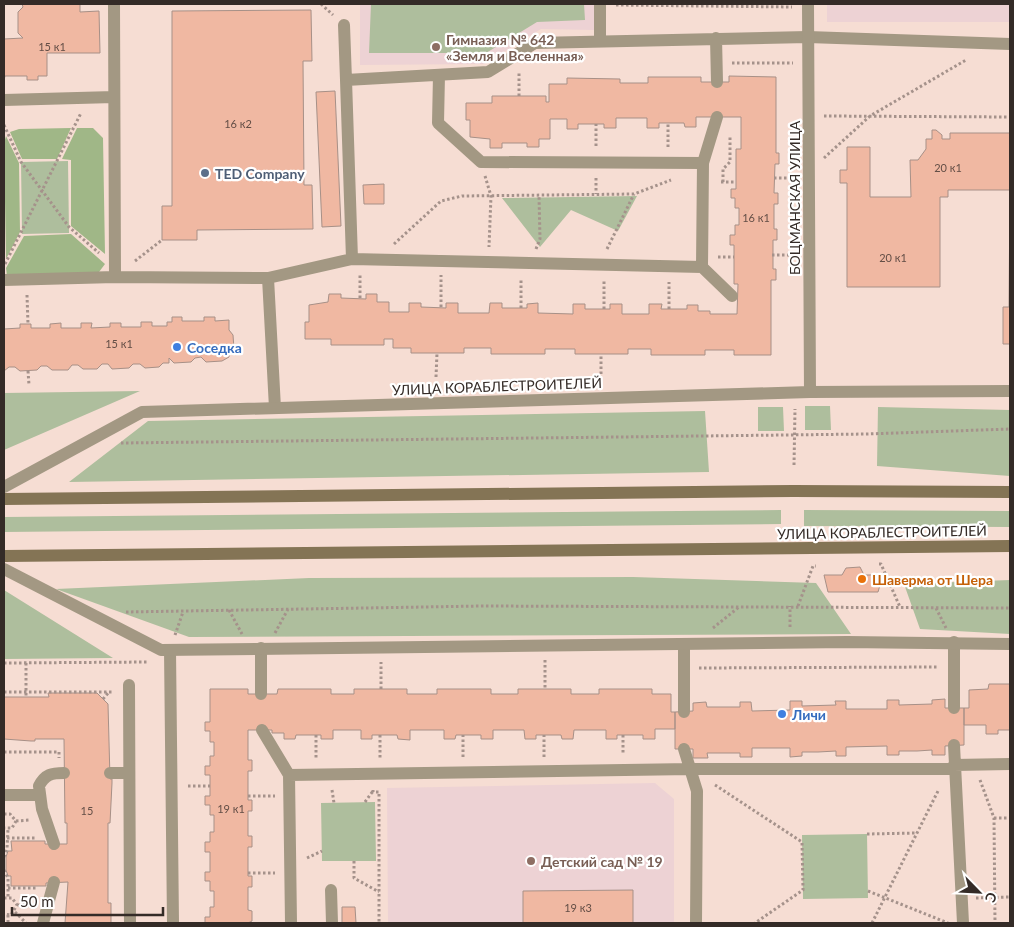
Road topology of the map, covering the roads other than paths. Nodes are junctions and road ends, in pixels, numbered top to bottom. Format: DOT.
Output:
graph roads {
  1 [pos="114,4"];
  2 [pos="600,4"];
  3 [pos="808,5"];
  4 [pos="344,25"];
  5 [pos="808,37"];
  6 [pos="716,38"];
  7 [pos="600,41"];
  8 [pos="1010,44"];
  9 [pos="439,75"];
  10 [pos="346,80"];
  11 [pos="716,82"];
  12 [pos="114,97"];
  13 [pos="4,100"];
  14 [pos="717,117"];
  15 [pos="703,163"];
  16 [pos="356,259"];
  17 [pos="702,267"];
  18 [pos="115,272"];
  19 [pos="268,278"];
  20 [pos="4,280"];
  21 [pos="732,296"];
  22 [pos="1010,391"];
  23 [pos="810,392"];
  24 [pos="274,408"];
  25 [pos="4,487"];
  26 [pos="1010,492"];
  27 [pos="4,499"];
  28 [pos="1010,546"];
  29 [pos="4,556"];
  30 [pos="4,569"];
  31 [pos="954,642"];
  32 [pos="1010,644"];
  33 [pos="684,645"];
  34 [pos="259,648"];
  35 [pos="170,656"];
  36 [pos="129,688"];
  37 [pos="262,694"];
  38 [pos="954,708"];
  39 [pos="684,712"];
  40 [pos="262,730"];
  41 [pos="954,745"];
  42 [pos="684,749"];
  43 [pos="1010,764"];
  44 [pos="954,767"];
  45 [pos="691,769"];
  46 [pos="62,773"];
  47 [pos="110,773"];
  48 [pos="129,773"];
  49 [pos="289,775"];
  50 [pos="39,795"];
  51 [pos="4,796"];
  52 [pos="53,841"];
  53 [pos="54,885"];
  54 [pos="331,890"];
  55 [pos="43,923"];
  56 [pos="130,923"];
  57 [pos="173,923"];
  58 [pos="291,923"];
  59 [pos="332,923"];
  60 [pos="696,923"];
  61 [pos="963,923"];
  1 -- 12 [label="street"];
  2 -- 7 [label="street"];
  3 -- 5 [label="street, БОЦМАНСКАЯ УЛИЦА"];
  4 -- 10 [label="street"];
  5 -- 6 [label="street"];
  5 -- 8 [label="street"];
  5 -- 23 [label="street, БОЦМАНСКАЯ УЛИЦА"];
  6 -- 7 [label="street"];
  6 -- 11 [label="street"];
  7 -- 9 [label="street"];
  9 -- 10 [label="street"];
  9 -- 15 [label="street"];
  10 -- 16 [label="street"];
  12 -- 13 [label="street"];
  12 -- 18 [label="street"];
  14 -- 15 [label="street"];
  15 -- 17 [label="street"];
  16 -- 17 [label="street"];
  16 -- 19 [label="street"];
  17 -- 21 [label="street"];
  18 -- 19 [label="street"];
  18 -- 20 [label="street"];
  19 -- 24 [label="street"];
  22 -- 23 [label="street, УЛИЦА КОРАБЛЕСТРОИТЕЛЕЙ"];
  23 -- 24 [label="street, УЛИЦА КОРАБЛЕСТРОИТЕЛЕЙ"];
  24 -- 25 [label="street, УЛИЦА КОРАБЛЕСТРОИТЕЛЕЙ"];
  26 -- 27 [label="main road"];
  28 -- 29 [label="main road, УЛИЦА КОРАБЛЕСТРОИТЕЛЕЙ"];
  30 -- 35 [label="street"];
  31 -- 32 [label="street"];
  31 -- 33 [label="street"];
  31 -- 38 [label="street"];
  33 -- 34 [label="street"];
  33 -- 39 [label="street"];
  34 -- 35 [label="street"];
  34 -- 37 [label="street"];
  35 -- 57 [label="street"];
  36 -- 48 [label="street"];
  40 -- 49 [label="street"];
  41 -- 44 [label="street"];
  42 -- 45 [label="street"];
  43 -- 44 [label="street"];
  44 -- 45 [label="street"];
  44 -- 61 [label="street"];
  45 -- 49 [label="street"];
  45 -- 60 [label="street"];
  46 -- 50 [label="street"];
  47 -- 48 [label="street"];
  48 -- 56 [label="street"];
  49 -- 58 [label="street"];
  50 -- 51 [label="street"];
  50 -- 52 [label="street"];
  53 -- 55 [label="street"];
  54 -- 59 [label="street"];
}
